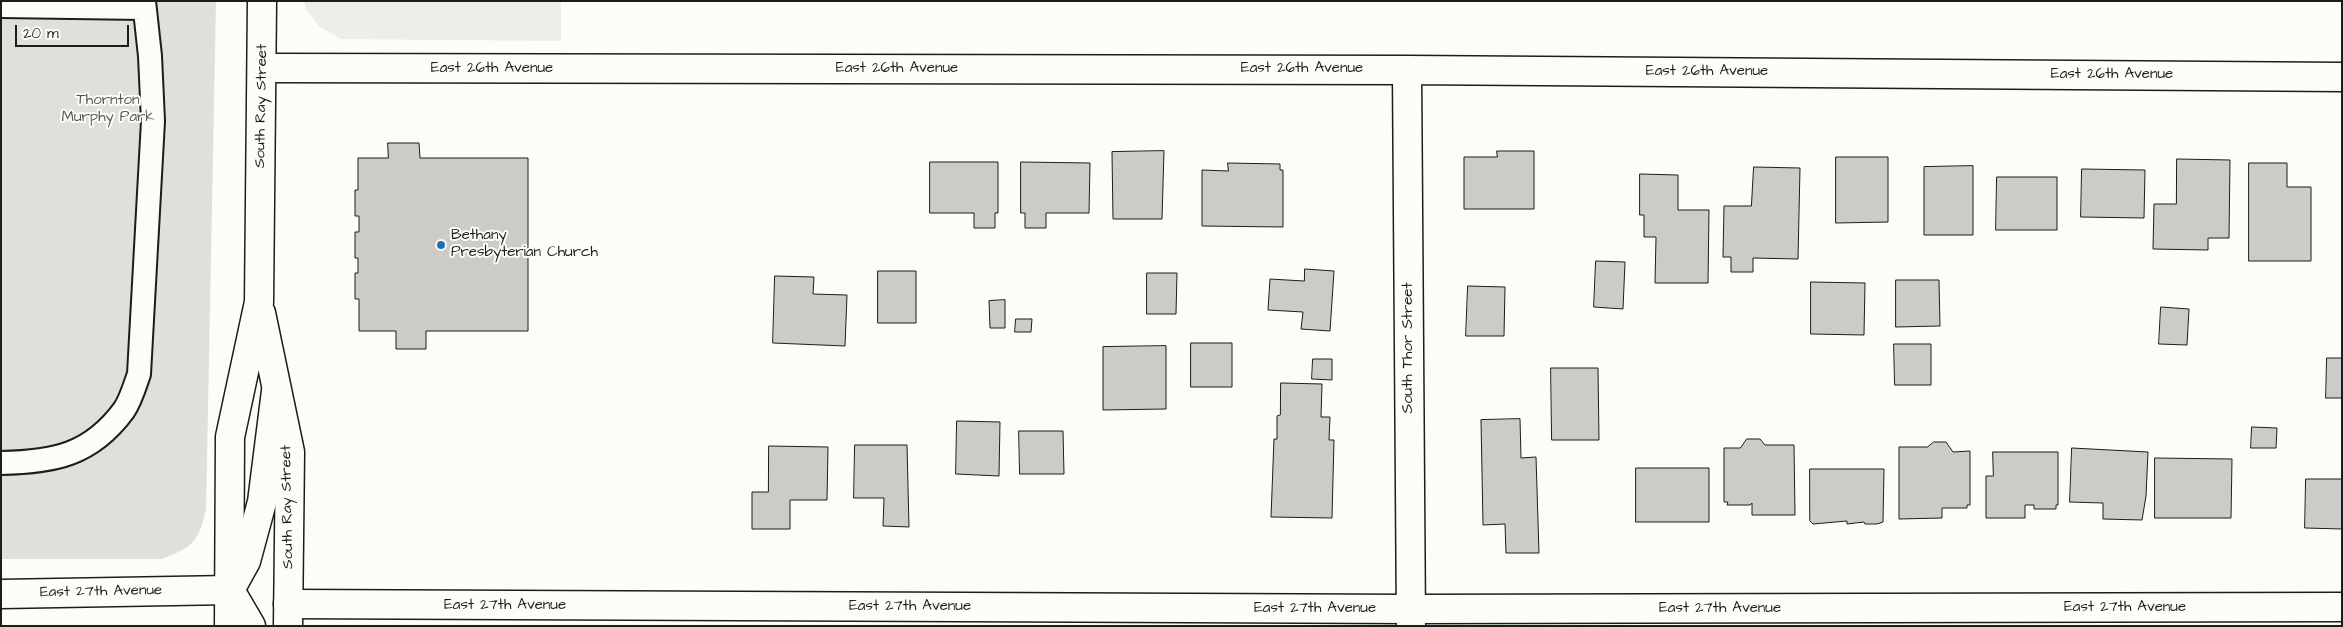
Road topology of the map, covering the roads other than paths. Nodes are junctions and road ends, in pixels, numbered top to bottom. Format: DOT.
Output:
graph roads {
  1 [pos="262,1"];
  2 [pos="144,4"];
  3 [pos="1,6"];
  4 [pos="263,68"];
  5 [pos="1407,70"];
  6 [pos="2342,77"];
  7 [pos="259,302"];
  8 [pos="277,387"];
  9 [pos="1,463"];
  10 [pos="230,590"];
  11 [pos="1,594"];
  12 [pos="2342,607"];
  13 [pos="288,615"];
  14 [pos="1411,618"];
  15 [pos="229,626"];
  16 [pos="251,626"];
  1 -- 4 [label="street, South Ray Street"];
  2 -- 3 [label="lane"];
  2 -- 9 [label="lane"];
  4 -- 5 [label="street, East 26th Avenue"];
  4 -- 7 [label="street, South Ray Street"];
  5 -- 6 [label="street, East 26th Avenue"];
  5 -- 14 [label="street, South Thor Street"];
  7 -- 8 [label="street, South Ray Street"];
  7 -- 10 [label="street, South Ray Street"];
  8 -- 10 [label="street"];
  8 -- 13 [label="street, South Ray Street"];
  10 -- 11 [label="street, East 27th Avenue"];
  10 -- 15 [label="street, South Ray Street"];
  10 -- 16 [label="street"];
  12 -- 14 [label="street, East 27th Avenue"];
  13 -- 14 [label="street, East 27th Avenue"];
}
